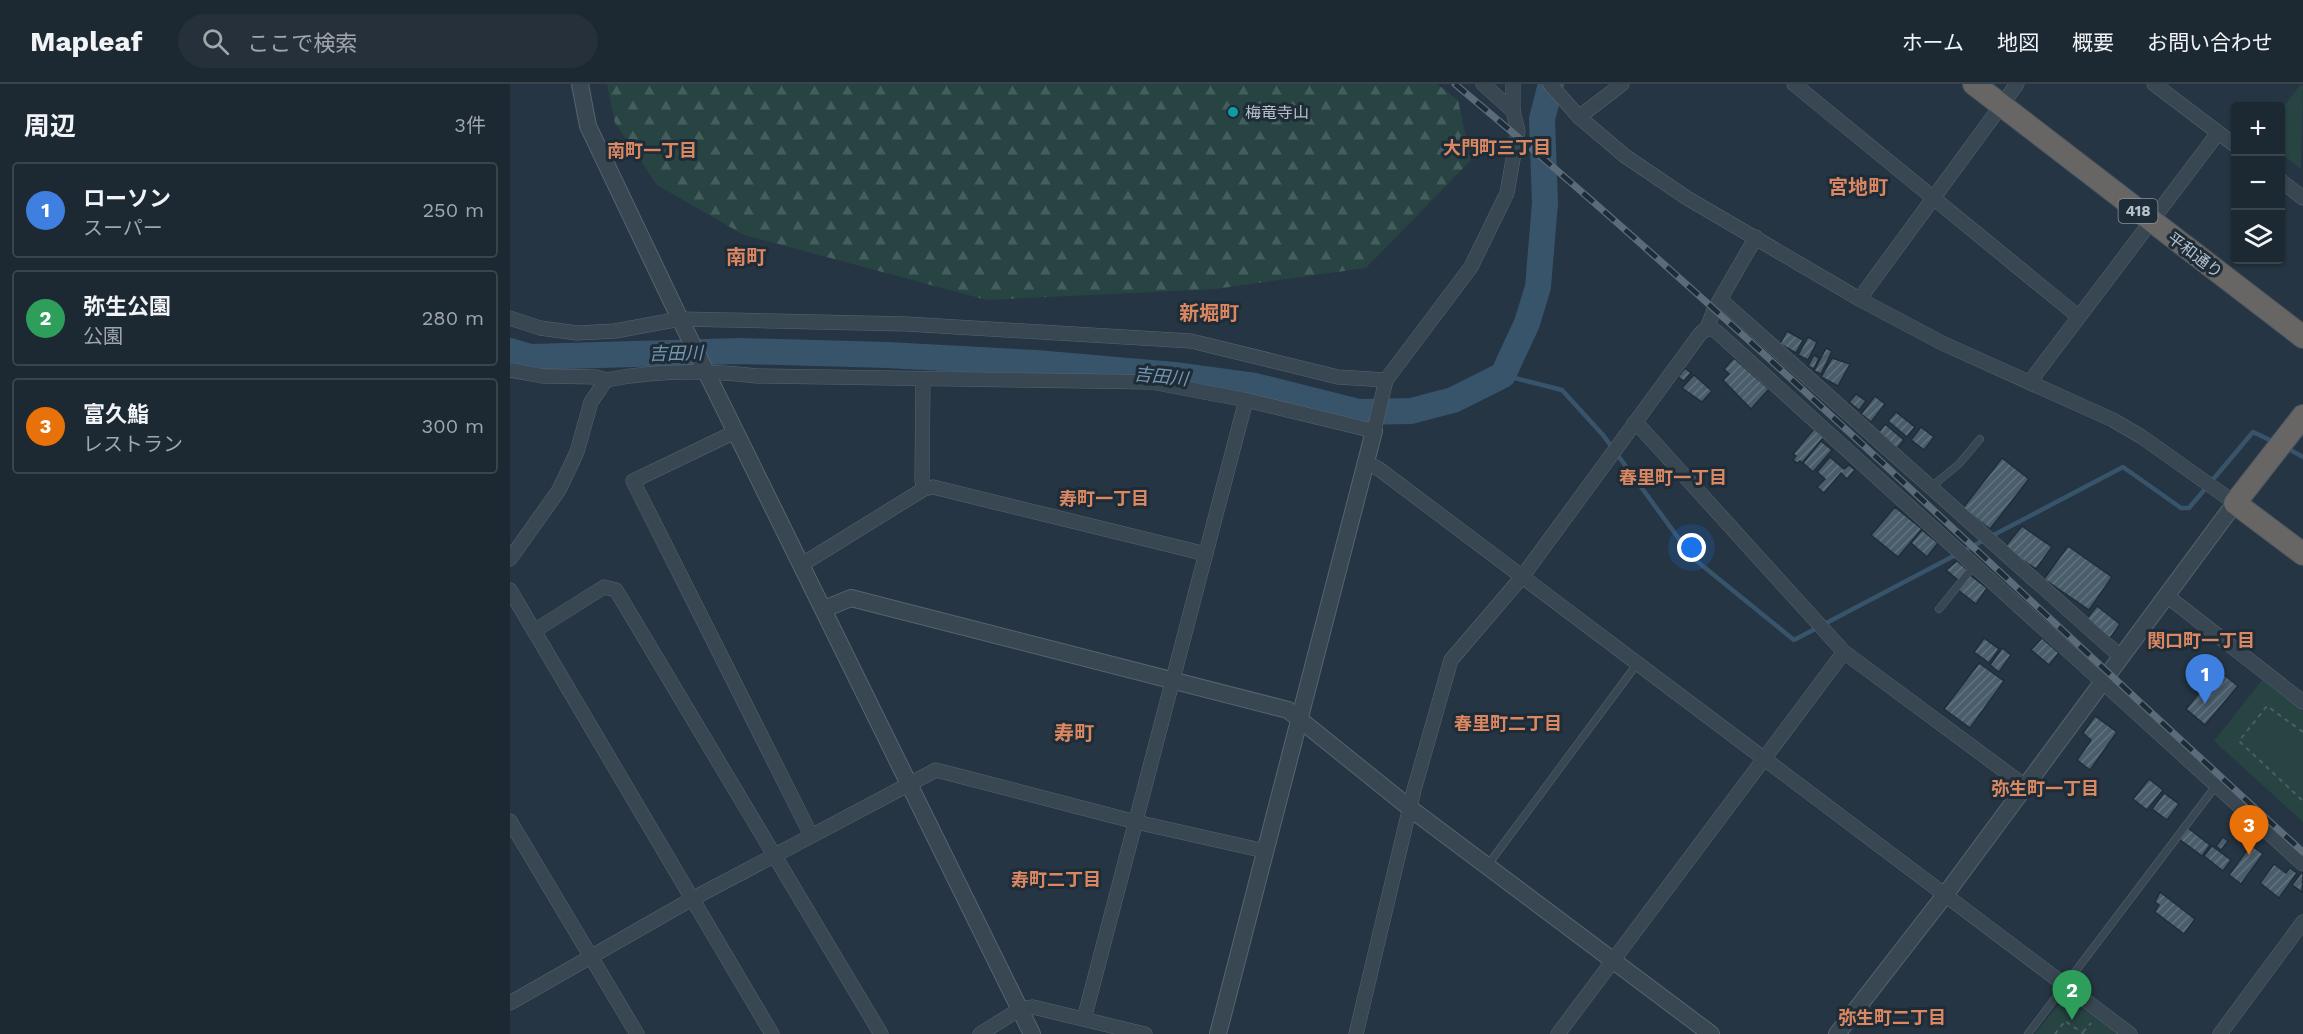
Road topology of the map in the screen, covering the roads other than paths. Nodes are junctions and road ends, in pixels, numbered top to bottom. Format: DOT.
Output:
graph roads {
  1 [pos="580,84"];
  2 [pos="1483,84"];
  3 [pos="1513,84"];
  4 [pos="1622,84"];
  5 [pos="1794,84"];
  6 [pos="1974,84"];
  7 [pos="2017,84"];
  8 [pos="2154,84"];
  9 [pos="1552,86"];
  10 [pos="2001,106"];
  11 [pos="1513,111"];
  12 [pos="1579,117"];
  13 [pos="2218,133"];
  14 [pos="2231,143"];
  15 [pos="2285,183"];
  16 [pos="2301,192"];
  17 [pos="1932,198"];
  18 [pos="2151,222"];
  19 [pos="1756,237"];
  20 [pos="1721,300"];
  21 [pos="1861,300"];
  22 [pos="2079,317"];
  23 [pos="510,318"];
  24 [pos="681,322"];
  25 [pos="1707,328"];
  26 [pos="2303,337"];
  27 [pos="703,366"];
  28 [pos="510,370"];
  29 [pos="923,379"];
  30 [pos="606,380"];
  31 [pos="1386,384"];
  32 [pos="2032,384"];
  33 [pos="1246,400"];
  34 [pos="2303,416"];
  35 [pos="1634,423"];
  36 [pos="1376,425"];
  37 [pos="735,432"];
  38 [pos="1980,439"];
  39 [pos="1365,462"];
  40 [pos="1931,487"];
  41 [pos="924,489"];
  42 [pos="2235,503"];
  43 [pos="1206,554"];
  44 [pos="2303,554"];
  45 [pos="510,558"];
  46 [pos="1969,562"];
  47 [pos="801,565"];
  48 [pos="1522,577"];
  49 [pos="510,590"];
  50 [pos="2167,596"];
  51 [pos="824,609"];
  52 [pos="1939,609"];
  53 [pos="534,631"];
  54 [pos="1844,652"];
  55 [pos="2121,657"];
  56 [pos="1637,663"];
  57 [pos="1173,680"];
  58 [pos="2102,684"];
  59 [pos="2303,702"];
  60 [pos="1299,719"];
  61 [pos="1764,759"];
  62 [pos="908,782"];
  63 [pos="2025,786"];
  64 [pos="2215,787"];
  65 [pos="1411,809"];
  66 [pos="510,821"];
  67 [pos="1136,822"];
  68 [pos="811,835"];
  69 [pos="1265,851"];
  70 [pos="774,855"];
  71 [pos="2303,864"];
  72 [pos="1487,866"];
  73 [pos="1945,895"];
  74 [pos="692,899"];
  75 [pos="2303,922"];
  76 [pos="592,956"];
  77 [pos="1613,960"];
  78 [pos="2065,985"];
  79 [pos="510,1003"];
  80 [pos="1020,1010"];
  81 [pos="1084,1019"];
  82 [pos="637,1034"];
  83 [pos="772,1034"];
  84 [pos="881,1034"];
  85 [pos="980,1034"];
  86 [pos="1032,1034"];
  87 [pos="1145,1034"];
  88 [pos="1218,1034"];
  89 [pos="1356,1034"];
  90 [pos="1558,1034"];
  91 [pos="1711,1034"];
  92 [pos="1837,1034"];
  93 [pos="2028,1034"];
  94 [pos="2130,1034"];
  95 [pos="2220,1034"];
  1 -- 24 [label="street"];
  2 -- 11 [label="street"];
  3 -- 11 [label="street"];
  4 -- 12 [label="street"];
  5 -- 17 [label="street"];
  6 -- 10 [label="highway, 平和通り / 418"];
  7 -- 10 [label="street"];
  8 -- 13 [label="street"];
  9 -- 12 [label="street"];
  10 -- 17 [label="street"];
  10 -- 18 [label="highway, 平和通り / 418"];
  11 -- 31 [label="street"];
  12 -- 19 [label="street"];
  13 -- 14 [label="street"];
  13 -- 18 [label="street"];
  15 -- 16 [label="street"];
  17 -- 21 [label="street"];
  17 -- 22 [label="street"];
  18 -- 22 [label="street"];
  18 -- 26 [label="highway, 平和通り / 418"];
  19 -- 20 [label="street"];
  19 -- 21 [label="street"];
  20 -- 25 [label="street"];
  20 -- 40 [label="street"];
  21 -- 32 [label="street"];
  22 -- 32 [label="street"];
  23 -- 24 [label="street"];
  24 -- 27 [label="street"];
  24 -- 31 [label="street"];
  25 -- 35 [label="street"];
  25 -- 46 [label="street"];
  27 -- 29 [label="street"];
  27 -- 30 [label="street"];
  27 -- 37 [label="street"];
  28 -- 30 [label="street"];
  29 -- 33 [label="street"];
  29 -- 41 [label="street"];
  30 -- 45 [label="street"];
  31 -- 36 [label="street"];
  32 -- 42 [label="street"];
  33 -- 36 [label="street"];
  33 -- 43 [label="street"];
  34 -- 42 [label="highway"];
  35 -- 48 [label="street"];
  35 -- 54 [label="street"];
  36 -- 39 [label="street"];
  37 -- 47 [label="street"];
  37 -- 68 [label="street"];
  38 -- 40 [label="lane"];
  39 -- 48 [label="street"];
  39 -- 60 [label="street"];
  40 -- 55 [label="street"];
  41 -- 43 [label="street"];
  41 -- 47 [label="street"];
  42 -- 44 [label="highway"];
  42 -- 50 [label="street"];
  43 -- 57 [label="street"];
  46 -- 52 [label="lane"];
  46 -- 58 [label="street"];
  47 -- 51 [label="street"];
  48 -- 56 [label="street"];
  48 -- 65 [label="street"];
  49 -- 53 [label="street"];
  50 -- 55 [label="street"];
  50 -- 59 [label="street"];
  51 -- 57 [label="street"];
  51 -- 62 [label="street"];
  53 -- 70 [label="street"];
  53 -- 74 [label="street"];
  54 -- 61 [label="street"];
  54 -- 63 [label="street"];
  55 -- 58 [label="street"];
  56 -- 61 [label="street"];
  56 -- 72 [label="lane"];
  57 -- 60 [label="street"];
  57 -- 67 [label="street"];
  58 -- 63 [label="street"];
  58 -- 64 [label="street"];
  60 -- 65 [label="street"];
  60 -- 69 [label="street"];
  61 -- 73 [label="street"];
  61 -- 77 [label="street"];
  62 -- 67 [label="street"];
  62 -- 68 [label="street"];
  62 -- 80 [label="street"];
  63 -- 73 [label="street"];
  64 -- 71 [label="street"];
  64 -- 78 [label="lane"];
  65 -- 72 [label="street"];
  65 -- 89 [label="street"];
  66 -- 76 [label="street"];
  67 -- 69 [label="street"];
  67 -- 81 [label="street"];
  68 -- 70 [label="street"];
  69 -- 88 [label="street"];
  70 -- 74 [label="street"];
  70 -- 84 [label="street"];
  72 -- 77 [label="street"];
  73 -- 78 [label="street"];
  73 -- 92 [label="street"];
  74 -- 76 [label="street"];
  74 -- 83 [label="street"];
  75 -- 95 [label="street"];
  76 -- 79 [label="street"];
  76 -- 82 [label="street"];
  77 -- 90 [label="street"];
  77 -- 91 [label="street"];
  78 -- 93 [label="lane"];
  78 -- 94 [label="street"];
  80 -- 81 [label="street"];
  80 -- 85 [label="street"];
  80 -- 86 [label="street"];
  81 -- 87 [label="street"];
}
